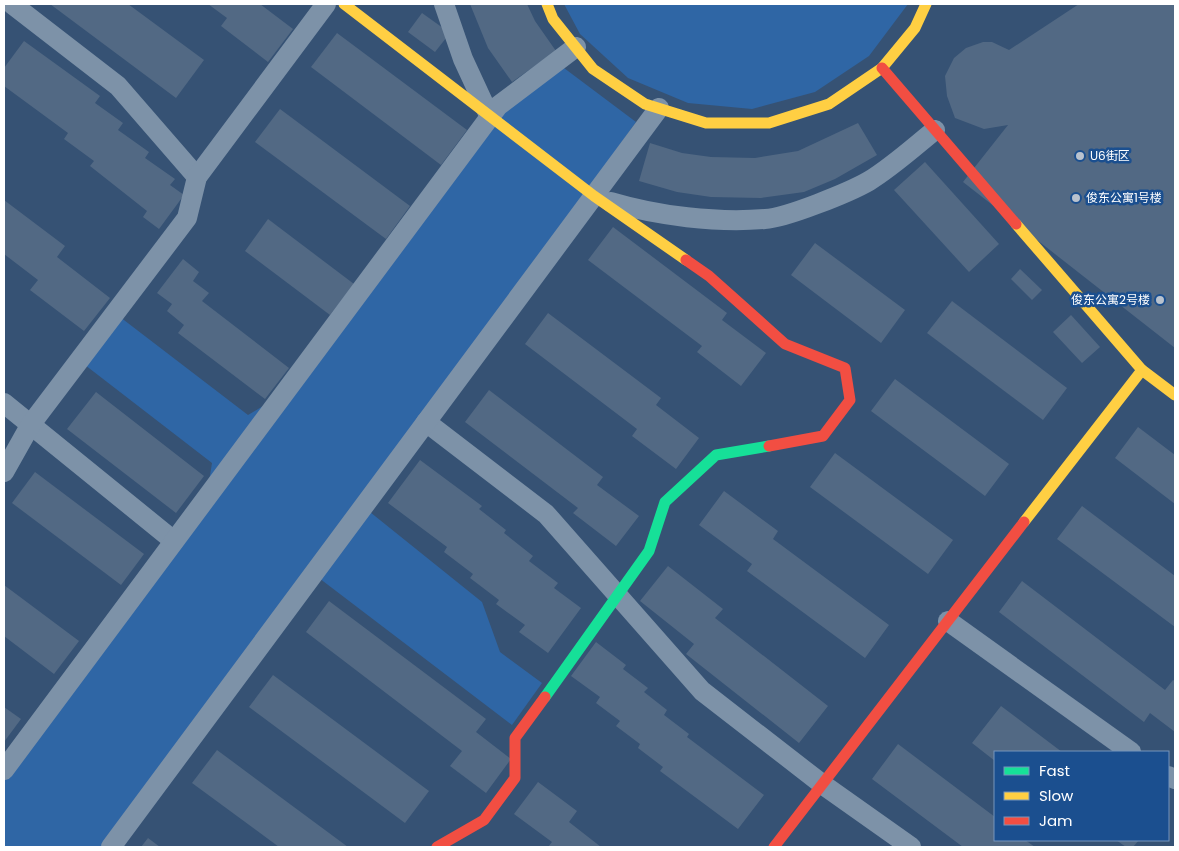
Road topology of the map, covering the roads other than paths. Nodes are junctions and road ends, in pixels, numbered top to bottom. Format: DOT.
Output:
graph roads {
  1 [pos="12,4"];
  2 [pos="326,4"];
  3 [pos="344,4"];
  4 [pos="444,4"];
  5 [pos="547,4"];
  6 [pos="926,4"];
  7 [pos="576,47"];
  8 [pos="882,68"];
  9 [pos="659,108"];
  10 [pos="490,117"];
  11 [pos="935,130"];
  12 [pos="198,178"];
  13 [pos="594,196"];
  14 [pos="1142,370"];
  15 [pos="1175,395"];
  16 [pos="4,403"];
  17 [pos="426,422"];
  18 [pos="32,424"];
  19 [pos="4,472"];
  20 [pos="174,541"];
  21 [pos="617,594"];
  22 [pos="948,621"];
  23 [pos="1130,751"];
  24 [pos="4,770"];
  25 [pos="822,784"];
  26 [pos="111,847"];
  27 [pos="437,847"];
  28 [pos="774,847"];
  29 [pos="911,847"];
  1 -- 12 [label="street"];
  2 -- 12 [label="street"];
  3 -- 10 [label="street"];
  4 -- 10 [label="street"];
  5 -- 7 [label="street"];
  6 -- 8 [label="street"];
  7 -- 9 [label="street"];
  7 -- 10 [label="street"];
  8 -- 9 [label="street"];
  8 -- 11 [label="street"];
  9 -- 13 [label="street"];
  10 -- 13 [label="street"];
  10 -- 20 [label="street"];
  11 -- 13 [label="street"];
  11 -- 14 [label="street"];
  12 -- 18 [label="street"];
  13 -- 17 [label="street"];
  13 -- 21 [label="street"];
  14 -- 15 [label="street"];
  14 -- 22 [label="street"];
  16 -- 18 [label="street"];
  17 -- 21 [label="street"];
  17 -- 26 [label="street"];
  18 -- 19 [label="street"];
  18 -- 20 [label="street"];
  20 -- 24 [label="street"];
  21 -- 25 [label="street"];
  21 -- 27 [label="street"];
  22 -- 23 [label="street"];
  22 -- 25 [label="street"];
  25 -- 28 [label="street"];
  25 -- 29 [label="street"];
}
